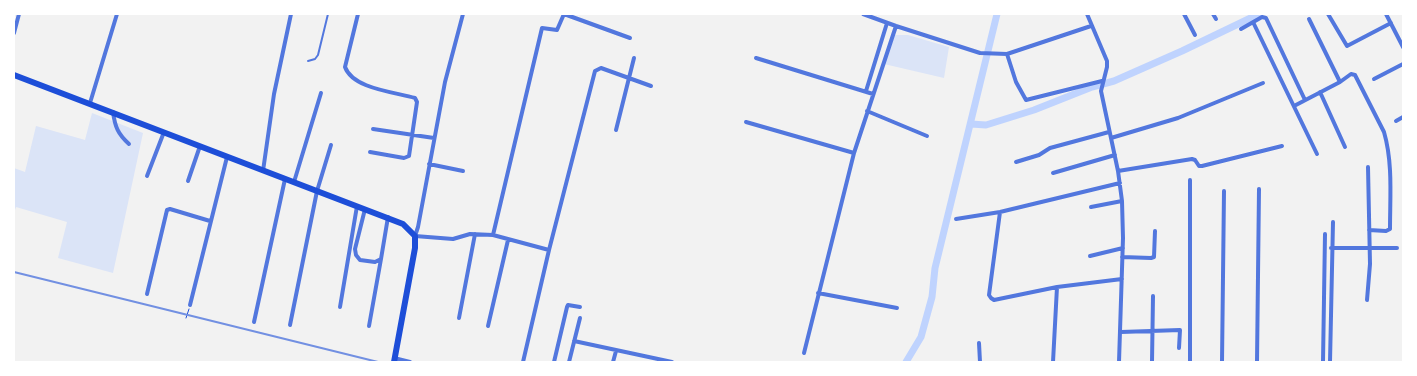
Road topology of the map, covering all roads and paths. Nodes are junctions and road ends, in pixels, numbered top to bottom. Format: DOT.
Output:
graph roads {
  1 [pos="18,14"];
  2 [pos="116,14"];
  3 [pos="291,14"];
  4 [pos="328,14"];
  5 [pos="358,14"];
  6 [pos="462,14"];
  7 [pos="563,14"];
  8 [pos="863,14"];
  9 [pos="1087,14"];
  10 [pos="1184,14"];
  11 [pos="1214,14"];
  12 [pos="1328,14"];
  13 [pos="1386,14"];
  14 [pos="1216,19"];
  15 [pos="1309,19"];
  16 [pos="1253,22"];
  17 [pos="887,23"];
  18 [pos="1391,23"];
  19 [pos="896,26"];
  20 [pos="1091,26"];
  21 [pos="1241,29"];
  22 [pos="14,33"];
  23 [pos="1196,35"];
  24 [pos="630,38"];
  25 [pos="1403,47"];
  26 [pos="1007,54"];
  27 [pos="634,58"];
  28 [pos="756,58"];
  29 [pos="308,61"];
  30 [pos="1403,64"];
  31 [pos="14,75"];
  32 [pos="628,79"];
  33 [pos="1374,79"];
  34 [pos="1102,82"];
  35 [pos="1340,82"];
  36 [pos="1263,83"];
  37 [pos="651,86"];
  38 [pos="866,92"];
  39 [pos="1320,92"];
  40 [pos="321,93"];
  41 [pos="873,94"];
  42 [pos="1306,100"];
  43 [pos="90,103"];
  44 [pos="1294,106"];
  45 [pos="867,111"];
  46 [pos="113,112"];
  47 [pos="1403,117"];
  48 [pos="1396,121"];
  49 [pos="746,122"];
  50 [pos="373,129"];
  51 [pos="616,130"];
  52 [pos="164,132"];
  53 [pos="1109,132"];
  54 [pos="413,135"];
  55 [pos="927,136"];
  56 [pos="434,138"];
  57 [pos="1111,138"];
  58 [pos="129,144"];
  59 [pos="330,145"];
  60 [pos="200,146"];
  61 [pos="1282,146"];
  62 [pos="1345,147"];
  63 [pos="370,152"];
  64 [pos="854,153"];
  65 [pos="1317,154"];
  66 [pos="1115,155"];
  67 [pos="226,157"];
  68 [pos="1016,162"];
  69 [pos="429,164"];
  70 [pos="1368,166"];
  71 [pos="1118,170"];
  72 [pos="263,171"];
  73 [pos="463,171"];
  74 [pos="1053,173"];
  75 [pos="147,176"];
  76 [pos="285,179"];
  77 [pos="1190,180"];
  78 [pos="188,181"];
  79 [pos="294,182"];
  80 [pos="1120,183"];
  81 [pos="1259,189"];
  82 [pos="317,190"];
  83 [pos="1224,191"];
  84 [pos="1122,201"];
  85 [pos="357,206"];
  86 [pos="1091,207"];
  87 [pos="364,209"];
  88 [pos="1000,212"];
  89 [pos="388,217"];
  90 [pos="956,219"];
  91 [pos="210,221"];
  92 [pos="1333,222"];
  93 [pos="1369,230"];
  94 [pos="1155,231"];
  95 [pos="475,234"];
  96 [pos="1325,234"];
  97 [pos="493,235"];
  98 [pos="414,236"];
  99 [pos="508,240"];
  100 [pos="1369,247"];
  101 [pos="1123,248"];
  102 [pos="1331,248"];
  103 [pos="1397,248"];
  104 [pos="549,250"];
  105 [pos="1090,256"];
  106 [pos="1122,258"];
  107 [pos="381,259"];
  108 [pos="1122,279"];
  109 [pos="1057,287"];
  110 [pos="818,293"];
  111 [pos="147,294"];
  112 [pos="1153,296"];
  113 [pos="1367,300"];
  114 [pos="190,305"];
  115 [pos="580,307"];
  116 [pos="340,308"];
  117 [pos="897,308"];
  118 [pos="186,318"];
  119 [pos="459,318"];
  120 [pos="580,318"];
  121 [pos="254,322"];
  122 [pos="290,325"];
  123 [pos="369,326"];
  124 [pos="488,326"];
  125 [pos="1152,330"];
  126 [pos="1121,332"];
  127 [pos="574,341"];
  128 [pos="979,343"];
  129 [pos="1179,348"];
  130 [pos="616,351"];
  131 [pos="804,353"];
  132 [pos="394,360"];
  133 [pos="410,362"];
  134 [pos="523,362"];
  135 [pos="554,362"];
  136 [pos="569,362"];
  137 [pos="613,362"];
  138 [pos="672,362"];
  139 [pos="980,362"];
  140 [pos="1053,362"];
  141 [pos="1119,362"];
  142 [pos="1152,362"];
  143 [pos="1190,362"];
  144 [pos="1222,362"];
  145 [pos="1257,362"];
  146 [pos="1323,362"];
  147 [pos="1330,362"];
  1 -- 22 [label="street"];
  2 -- 43 [label="street"];
  3 -- 72 [label="street"];
  4 -- 29 [label="lane"];
  5 -- 54 [label="street"];
  6 -- 56 [label="street"];
  7 -- 24 [label="street"];
  7 -- 97 [label="street"];
  8 -- 17 [label="street"];
  9 -- 20 [label="street"];
  10 -- 23 [label="street"];
  11 -- 14 [label="street"];
  12 -- 18 [label="street"];
  13 -- 18 [label="street"];
  15 -- 35 [label="street"];
  16 -- 21 [label="street"];
  16 -- 42 [label="street"];
  16 -- 44 [label="street"];
  17 -- 19 [label="street"];
  17 -- 38 [label="street"];
  18 -- 25 [label="street"];
  19 -- 26 [label="street"];
  19 -- 41 [label="street"];
  20 -- 26 [label="street"];
  20 -- 34 [label="street"];
  26 -- 34 [label="street"];
  27 -- 32 [label="street"];
  28 -- 38 [label="street"];
  30 -- 33 [label="street"];
  31 -- 43 [label="main road"];
  32 -- 37 [label="street"];
  32 -- 51 [label="street"];
  32 -- 104 [label="street"];
  34 -- 53 [label="street"];
  35 -- 39 [label="street"];
  35 -- 93 [label="street"];
  36 -- 57 [label="street"];
  38 -- 41 [label="street"];
  39 -- 42 [label="street"];
  39 -- 62 [label="street"];
  40 -- 79 [label="street"];
  41 -- 45 [label="street"];
  42 -- 44 [label="street"];
  43 -- 46 [label="main road"];
  44 -- 65 [label="street"];
  45 -- 55 [label="street"];
  45 -- 64 [label="street"];
  46 -- 52 [label="main road"];
  46 -- 58 [label="street"];
  47 -- 48 [label="street"];
  49 -- 64 [label="street"];
  50 -- 54 [label="street"];
  52 -- 60 [label="main road"];
  52 -- 75 [label="street"];
  53 -- 57 [label="street"];
  53 -- 68 [label="street"];
  54 -- 56 [label="street"];
  54 -- 63 [label="street"];
  56 -- 69 [label="street"];
  57 -- 66 [label="street"];
  59 -- 82 [label="street"];
  60 -- 67 [label="main road"];
  60 -- 78 [label="street"];
  61 -- 71 [label="street"];
  64 -- 110 [label="street"];
  66 -- 71 [label="street"];
  66 -- 74 [label="street"];
  67 -- 72 [label="main road"];
  67 -- 91 [label="street"];
  69 -- 73 [label="street"];
  69 -- 98 [label="street"];
  70 -- 93 [label="street"];
  71 -- 80 [label="street"];
  72 -- 76 [label="main road"];
  76 -- 79 [label="main road"];
  76 -- 121 [label="street"];
  77 -- 143 [label="street"];
  79 -- 82 [label="main road"];
  80 -- 84 [label="street"];
  80 -- 88 [label="street"];
  81 -- 145 [label="street"];
  82 -- 85 [label="main road"];
  82 -- 122 [label="street"];
  83 -- 144 [label="street"];
  84 -- 86 [label="street"];
  84 -- 101 [label="street"];
  85 -- 87 [label="main road"];
  85 -- 116 [label="street"];
  87 -- 89 [label="main road"];
  87 -- 107 [label="street"];
  88 -- 90 [label="street"];
  88 -- 109 [label="street"];
  89 -- 98 [label="main road"];
  89 -- 107 [label="street"];
  91 -- 111 [label="street"];
  91 -- 114 [label="street"];
  92 -- 102 [label="street"];
  93 -- 100 [label="street"];
  94 -- 106 [label="street"];
  95 -- 97 [label="street"];
  95 -- 98 [label="street"];
  95 -- 119 [label="street"];
  96 -- 146 [label="street"];
  97 -- 99 [label="street"];
  98 -- 132 [label="main road"];
  99 -- 104 [label="street"];
  99 -- 124 [label="street"];
  100 -- 102 [label="street"];
  100 -- 103 [label="street"];
  100 -- 113 [label="street"];
  101 -- 105 [label="street"];
  101 -- 106 [label="street"];
  102 -- 147 [label="street"];
  104 -- 134 [label="street"];
  106 -- 108 [label="street"];
  107 -- 123 [label="street"];
  108 -- 109 [label="street"];
  108 -- 126 [label="street"];
  109 -- 140 [label="street"];
  110 -- 117 [label="street"];
  110 -- 131 [label="street"];
  112 -- 125 [label="street"];
  114 -- 118 [label="path"];
  115 -- 135 [label="street"];
  120 -- 127 [label="street"];
  125 -- 126 [label="street"];
  125 -- 129 [label="street"];
  125 -- 142 [label="street"];
  126 -- 141 [label="street"];
  127 -- 130 [label="street"];
  127 -- 136 [label="street"];
  128 -- 139 [label="street"];
  130 -- 137 [label="street"];
  130 -- 138 [label="street"];
  132 -- 133 [label="street"];
}
